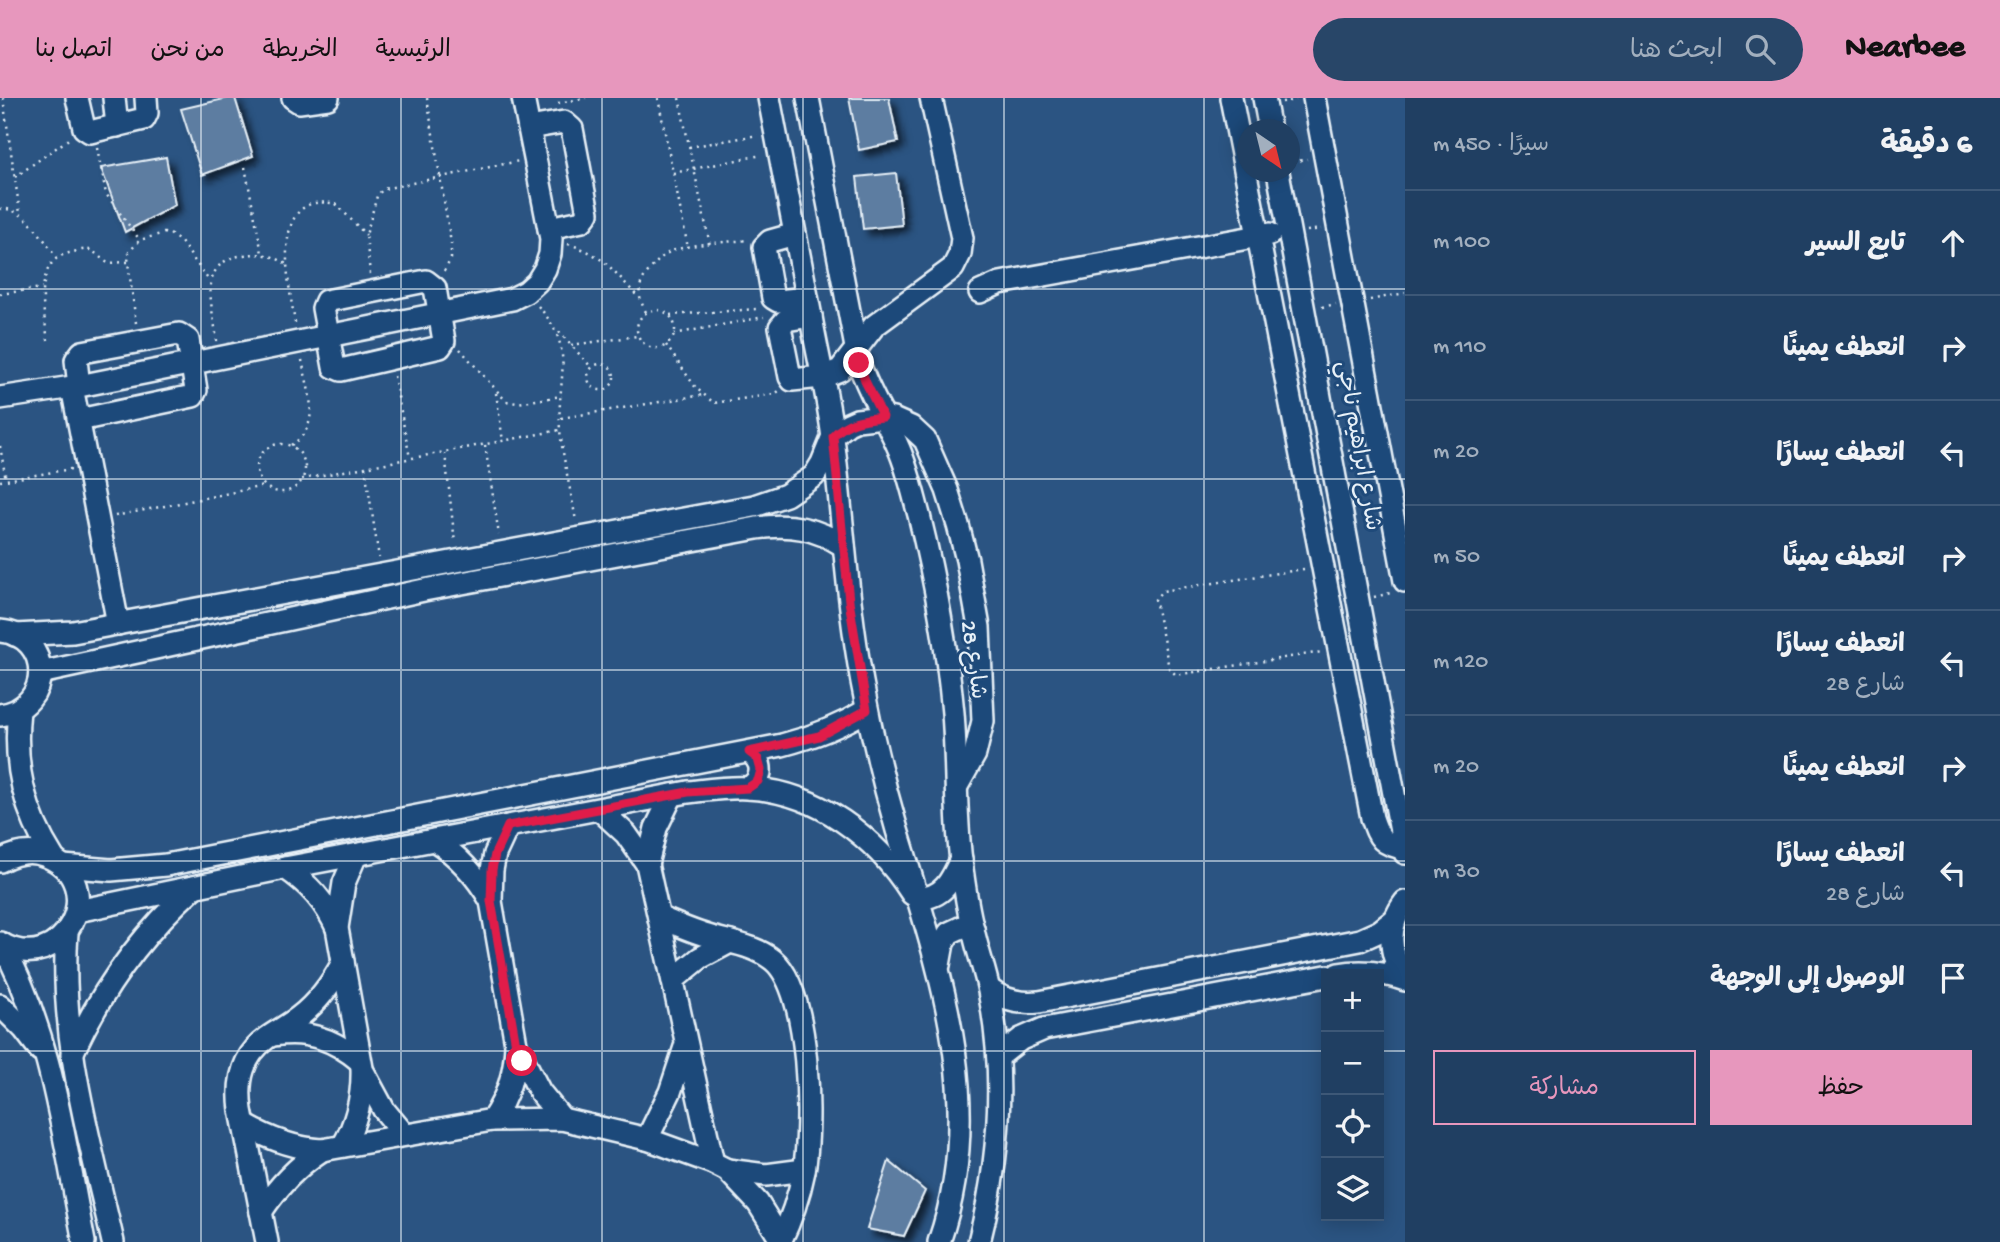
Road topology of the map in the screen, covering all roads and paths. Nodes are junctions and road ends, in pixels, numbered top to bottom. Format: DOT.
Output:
graph roads {
  1 [pos="3,98"];
  2 [pos="77,98"];
  3 [pos="114,98"];
  4 [pos="146,98"];
  5 [pos="293,98"];
  6 [pos="328,98"];
  7 [pos="427,98"];
  8 [pos="523,98"];
  9 [pos="658,98"];
  10 [pos="679,98"];
  11 [pos="769,98"];
  12 [pos="808,98"];
  13 [pos="931,98"];
  14 [pos="1231,98"];
  15 [pos="1306,98"];
  16 [pos="1314,98"];
  17 [pos="1264,102"];
  18 [pos="7,125"];
  19 [pos="0,126"];
  20 [pos="117,127"];
  21 [pos="529,128"];
  22 [pos="89,130"];
  23 [pos="777,141"];
  24 [pos="690,147"];
  25 [pos="535,158"];
  26 [pos="245,167"];
  27 [pos="694,169"];
  28 [pos="673,173"];
  29 [pos="15,177"];
  30 [pos="440,177"];
  31 [pos="1280,182"];
  32 [pos="0,209"];
  33 [pos="20,213"];
  34 [pos="1338,226"];
  35 [pos="1289,232"];
  36 [pos="550,233"];
  37 [pos="795,234"];
  38 [pos="366,235"];
  39 [pos="1258,236"];
  40 [pos="140,240"];
  41 [pos="710,245"];
  42 [pos="765,245"];
  43 [pos="688,248"];
  44 [pos="262,253"];
  45 [pos="57,257"];
  46 [pos="128,262"];
  47 [pos="286,264"];
  48 [pos="210,282"];
  49 [pos="433,284"];
  50 [pos="42,288"];
  51 [pos="372,291"];
  52 [pos="526,292"];
  53 [pos="980,292"];
  54 [pos="1405,293"];
  55 [pos="0,294"];
  56 [pos="639,298"];
  57 [pos="776,301"];
  58 [pos="1352,301"];
  59 [pos="809,307"];
  60 [pos="646,312"];
  61 [pos="1305,312"];
  62 [pos="440,315"];
  63 [pos="670,316"];
  64 [pos="784,322"];
  65 [pos="557,330"];
  66 [pos="674,334"];
  67 [pos="638,336"];
  68 [pos="327,337"];
  69 [pos="48,341"];
  70 [pos="138,341"];
  71 [pos="444,341"];
  72 [pos="299,342"];
  73 [pos="571,345"];
  74 [pos="666,345"];
  75 [pos="856,347"];
  76 [pos="219,358"];
  77 [pos="391,359"];
  78 [pos="192,363"];
  79 [pos="592,368"];
  80 [pos="822,377"];
  81 [pos="791,379"];
  82 [pos="76,386"];
  83 [pos="496,393"];
  84 [pos="703,395"];
  85 [pos="562,396"];
  86 [pos="0,398"];
  87 [pos="883,417"];
  88 [pos="560,418"];
  89 [pos="79,420"];
  90 [pos="560,430"];
  91 [pos="833,436"];
  92 [pos="503,441"];
  93 [pos="485,444"];
  94 [pos="291,445"];
  95 [pos="1379,445"];
  96 [pos="0,446"];
  97 [pos="444,452"];
  98 [pos="1331,454"];
  99 [pos="410,458"];
  100 [pos="88,466"];
  101 [pos="365,467"];
  102 [pos="302,479"];
  103 [pos="6,480"];
  104 [pos="0,481"];
  105 [pos="264,486"];
  106 [pos="754,506"];
  107 [pos="98,519"];
  108 [pos="757,528"];
  109 [pos="579,538"];
  110 [pos="844,546"];
  111 [pos="502,552"];
  112 [pos="457,561"];
  113 [pos="1323,566"];
  114 [pos="420,568"];
  115 [pos="381,575"];
  116 [pos="1399,587"];
  117 [pos="424,590"];
  118 [pos="1358,600"];
  119 [pos="118,624"];
  120 [pos="8,633"];
  121 [pos="1339,650"];
  122 [pos="40,673"];
  123 [pos="867,710"];
  124 [pos="10,713"];
  125 [pos="749,752"];
  126 [pos="957,786"];
  127 [pos="748,788"];
  128 [pos="672,795"];
  129 [pos="600,810"];
  130 [pos="508,826"];
  131 [pos="435,840"];
  132 [pos="1405,850"];
  133 [pos="356,855"];
  134 [pos="961,859"];
  135 [pos="0,861"];
  136 [pos="58,863"];
  137 [pos="647,864"];
  138 [pos="285,868"];
  139 [pos="194,887"];
  140 [pos="919,898"];
  141 [pos="491,901"];
  142 [pos="77,911"];
  143 [pos="1400,911"];
  144 [pos="659,917"];
  145 [pos="337,928"];
  146 [pos="973,929"];
  147 [pos="67,932"];
  148 [pos="730,942"];
  149 [pos="1,944"];
  150 [pos="1291,953"];
  151 [pos="343,962"];
  152 [pos="937,969"];
  153 [pos="1384,974"];
  154 [pos="1321,977"];
  155 [pos="1405,978"];
  156 [pos="673,981"];
  157 [pos="1296,982"];
  158 [pos="989,989"];
  159 [pos="1066,996"];
  160 [pos="0,1005"];
  161 [pos="1071,1024"];
  162 [pos="269,1036"];
  163 [pos="687,1042"];
  164 [pos="516,1045"];
  165 [pos="72,1054"];
  166 [pos="998,1057"];
  167 [pos="47,1060"];
  168 [pos="361,1065"];
  169 [pos="562,1119"];
  170 [pos="492,1121"];
  171 [pos="245,1125"];
  172 [pos="404,1134"];
  173 [pos="647,1139"];
  174 [pos="333,1148"];
  175 [pos="720,1166"];
  176 [pos="804,1170"];
  177 [pos="261,1212"];
  178 [pos="781,1241"];
  179 [pos="84,1242"];
  180 [pos="113,1242"];
  181 [pos="267,1242"];
  182 [pos="939,1242"];
  183 [pos="979,1242"];
  1 -- 18 [label="path"];
  2 -- 22 [label="street"];
  3 -- 20 [label="street"];
  4 -- 20 [label="street"];
  5 -- 6 [label="street"];
  7 -- 30 [label="path"];
  8 -- 21 [label="street"];
  9 -- 28 [label="path"];
  10 -- 24 [label="path"];
  11 -- 23 [label="street"];
  12 -- 75 [label="street, شارع 28"];
  13 -- 75 [label="street"];
  14 -- 39 [label="street"];
  15 -- 17 [label="path"];
  16 -- 34 [label="street, شارع ابراهيم ناجي"];
  18 -- 19 [label="path"];
  18 -- 29 [label="path"];
  20 -- 22 [label="street"];
  21 -- 25 [label="street"];
  21 -- 36 [label="street"];
  22 -- 29 [label="path"];
  22 -- 40 [label="path"];
  23 -- 24 [label="path"];
  23 -- 27 [label="path"];
  23 -- 37 [label="street"];
  24 -- 27 [label="path"];
  25 -- 30 [label="path"];
  25 -- 36 [label="street"];
  26 -- 44 [label="path"];
  27 -- 28 [label="path"];
  27 -- 41 [label="path"];
  28 -- 43 [label="path"];
  29 -- 33 [label="path"];
  30 -- 38 [label="path"];
  30 -- 49 [label="path"];
  31 -- 35 [label="street, شارع ابراهيم ناجي"];
  32 -- 33 [label="path"];
  33 -- 45 [label="path"];
  34 -- 35 [label="path"];
  34 -- 58 [label="street, شارع ابراهيم ناجي"];
  35 -- 39 [label="street"];
  35 -- 61 [label="street, شارع ابراهيم ناجي"];
  36 -- 52 [label="street"];
  36 -- 56 [label="path"];
  37 -- 42 [label="street"];
  37 -- 59 [label="street"];
  38 -- 47 [label="path"];
  38 -- 51 [label="path"];
  39 -- 53 [label="street"];
  39 -- 113 [label="street"];
  40 -- 46 [label="path"];
  40 -- 48 [label="path"];
  41 -- 42 [label="path"];
  41 -- 43 [label="path"];
  42 -- 57 [label="street"];
  43 -- 56 [label="path"];
  44 -- 47 [label="path"];
  44 -- 48 [label="path"];
  45 -- 46 [label="path"];
  45 -- 50 [label="path"];
  46 -- 70 [label="path"];
  47 -- 72 [label="path"];
  48 -- 76 [label="path"];
  49 -- 51 [label="street"];
  49 -- 62 [label="street"];
  50 -- 55 [label="path"];
  50 -- 69 [label="path"];
  51 -- 68 [label="street"];
  52 -- 62 [label="street"];
  52 -- 65 [label="path"];
  54 -- 58 [label="path"];
  56 -- 60 [label="path"];
  57 -- 59 [label="street"];
  57 -- 63 [label="path"];
  58 -- 61 [label="path"];
  58 -- 95 [label="street, شارع ابراهيم ناجي"];
  59 -- 64 [label="street"];
  59 -- 80 [label="street"];
  60 -- 63 [label="path"];
  60 -- 67 [label="path"];
  61 -- 98 [label="street, شارع ابراهيم ناجي"];
  62 -- 68 [label="street"];
  62 -- 71 [label="street"];
  63 -- 66 [label="path"];
  64 -- 66 [label="path"];
  64 -- 81 [label="street"];
  65 -- 73 [label="path"];
  65 -- 85 [label="path"];
  66 -- 74 [label="path"];
  67 -- 73 [label="path"];
  67 -- 74 [label="path"];
  68 -- 72 [label="street"];
  68 -- 77 [label="street"];
  70 -- 78 [label="street"];
  70 -- 82 [label="street"];
  71 -- 77 [label="street"];
  71 -- 83 [label="path"];
  72 -- 76 [label="street"];
  72 -- 94 [label="path"];
  73 -- 79 [label="path"];
  74 -- 84 [label="path"];
  75 -- 80 [label="street"];
  75 -- 87 [label="street, شارع 28"];
  76 -- 78 [label="street"];
  77 -- 99 [label="path"];
  78 -- 82 [label="street"];
  78 -- 89 [label="street"];
  79 -- 79 [label="path"];
  80 -- 81 [label="street"];
  80 -- 91 [label="street"];
  81 -- 84 [label="path"];
  82 -- 86 [label="street"];
  82 -- 89 [label="street"];
  83 -- 85 [label="path"];
  83 -- 92 [label="path"];
  84 -- 88 [label="path"];
  85 -- 88 [label="path"];
  87 -- 91 [label="street"];
  87 -- 126 [label="street, شارع 28"];
  87 -- 126 [label="street"];
  88 -- 90 [label="path"];
  89 -- 100 [label="street"];
  90 -- 92 [label="path"];
  90 -- 109 [label="path"];
  91 -- 106 [label="street"];
  91 -- 110 [label="street"];
  92 -- 93 [label="path"];
  93 -- 97 [label="path"];
  93 -- 111 [label="path"];
  94 -- 102 [label="path"];
  94 -- 105 [label="path"];
  95 -- 98 [label="path"];
  95 -- 116 [label="street, شارع ابراهيم ناجي"];
  96 -- 103 [label="path"];
  97 -- 99 [label="path"];
  97 -- 112 [label="path"];
  98 -- 118 [label="street, شارع ابراهيم ناجي"];
  99 -- 101 [label="path"];
  100 -- 103 [label="path"];
  100 -- 107 [label="street"];
  101 -- 102 [label="path"];
  101 -- 115 [label="path"];
  102 -- 105 [label="path"];
  103 -- 104 [label="path"];
  105 -- 107 [label="path"];
  106 -- 108 [label="street"];
  106 -- 109 [label="street"];
  107 -- 119 [label="street"];
  108 -- 110 [label="street"];
  108 -- 117 [label="street"];
  109 -- 111 [label="street"];
  110 -- 123 [label="street"];
  111 -- 112 [label="street"];
  112 -- 114 [label="street"];
  113 -- 121 [label="street"];
  113 -- 121 [label="path"];
  114 -- 115 [label="street"];
  114 -- 117 [label="street"];
  115 -- 119 [label="street"];
  116 -- 118 [label="path"];
  117 -- 122 [label="street"];
  118 -- 132 [label="street, شارع ابراهيم ناجي"];
  119 -- 120 [label="street"];
  120 -- 122 [label="street"];
  121 -- 132 [label="street"];
  122 -- 124 [label="street"];
  123 -- 125 [label="street"];
  123 -- 140 [label="street"];
  124 -- 136 [label="street"];
  125 -- 127 [label="street"];
  125 -- 136 [label="street"];
  126 -- 134 [label="street, شارع 28"];
  127 -- 128 [label="street"];
  127 -- 140 [label="street"];
  128 -- 129 [label="street"];
  128 -- 137 [label="street"];
  129 -- 130 [label="street"];
  129 -- 137 [label="street"];
  130 -- 131 [label="street"];
  130 -- 141 [label="street"];
  131 -- 133 [label="street"];
  131 -- 141 [label="street"];
  133 -- 138 [label="street"];
  133 -- 145 [label="street"];
  134 -- 140 [label="street"];
  134 -- 146 [label="street, شارع 28"];
  135 -- 136 [label="street"];
  136 -- 142 [label="street"];
  137 -- 144 [label="street"];
  138 -- 139 [label="street"];
  138 -- 145 [label="street"];
  139 -- 142 [label="street"];
  139 -- 165 [label="street"];
  140 -- 152 [label="street"];
  141 -- 164 [label="street"];
  142 -- 147 [label="street"];
  143 -- 150 [label="street"];
  143 -- 155 [label="street"];
  144 -- 148 [label="street"];
  144 -- 156 [label="street"];
  145 -- 151 [label="street"];
  146 -- 152 [label="street"];
  146 -- 158 [label="street, شارع 28"];
  147 -- 149 [label="street"];
  147 -- 165 [label="street"];
  148 -- 156 [label="street"];
  148 -- 176 [label="street"];
  149 -- 167 [label="street"];
  150 -- 157 [label="street"];
  150 -- 159 [label="street"];
  151 -- 162 [label="street"];
  151 -- 168 [label="street"];
  152 -- 182 [label="street"];
  153 -- 155 [label="street"];
  154 -- 157 [label="street"];
  156 -- 163 [label="street"];
  157 -- 161 [label="street"];
  158 -- 159 [label="street"];
  158 -- 166 [label="street, شارع 28"];
  159 -- 161 [label="street"];
  160 -- 167 [label="street"];
  161 -- 166 [label="street"];
  162 -- 168 [label="street"];
  162 -- 171 [label="street"];
  163 -- 173 [label="street"];
  163 -- 175 [label="street"];
  164 -- 169 [label="street"];
  164 -- 170 [label="street"];
  165 -- 180 [label="street"];
  166 -- 183 [label="street, شارع 28"];
  167 -- 179 [label="street"];
  168 -- 172 [label="street"];
  168 -- 174 [label="street"];
  169 -- 170 [label="street"];
  169 -- 173 [label="street"];
  170 -- 172 [label="street"];
  171 -- 174 [label="street"];
  171 -- 177 [label="street"];
  172 -- 174 [label="street"];
  173 -- 175 [label="street"];
  174 -- 177 [label="street"];
  175 -- 176 [label="street"];
  175 -- 178 [label="street"];
  176 -- 178 [label="street"];
  177 -- 181 [label="street"];
}
